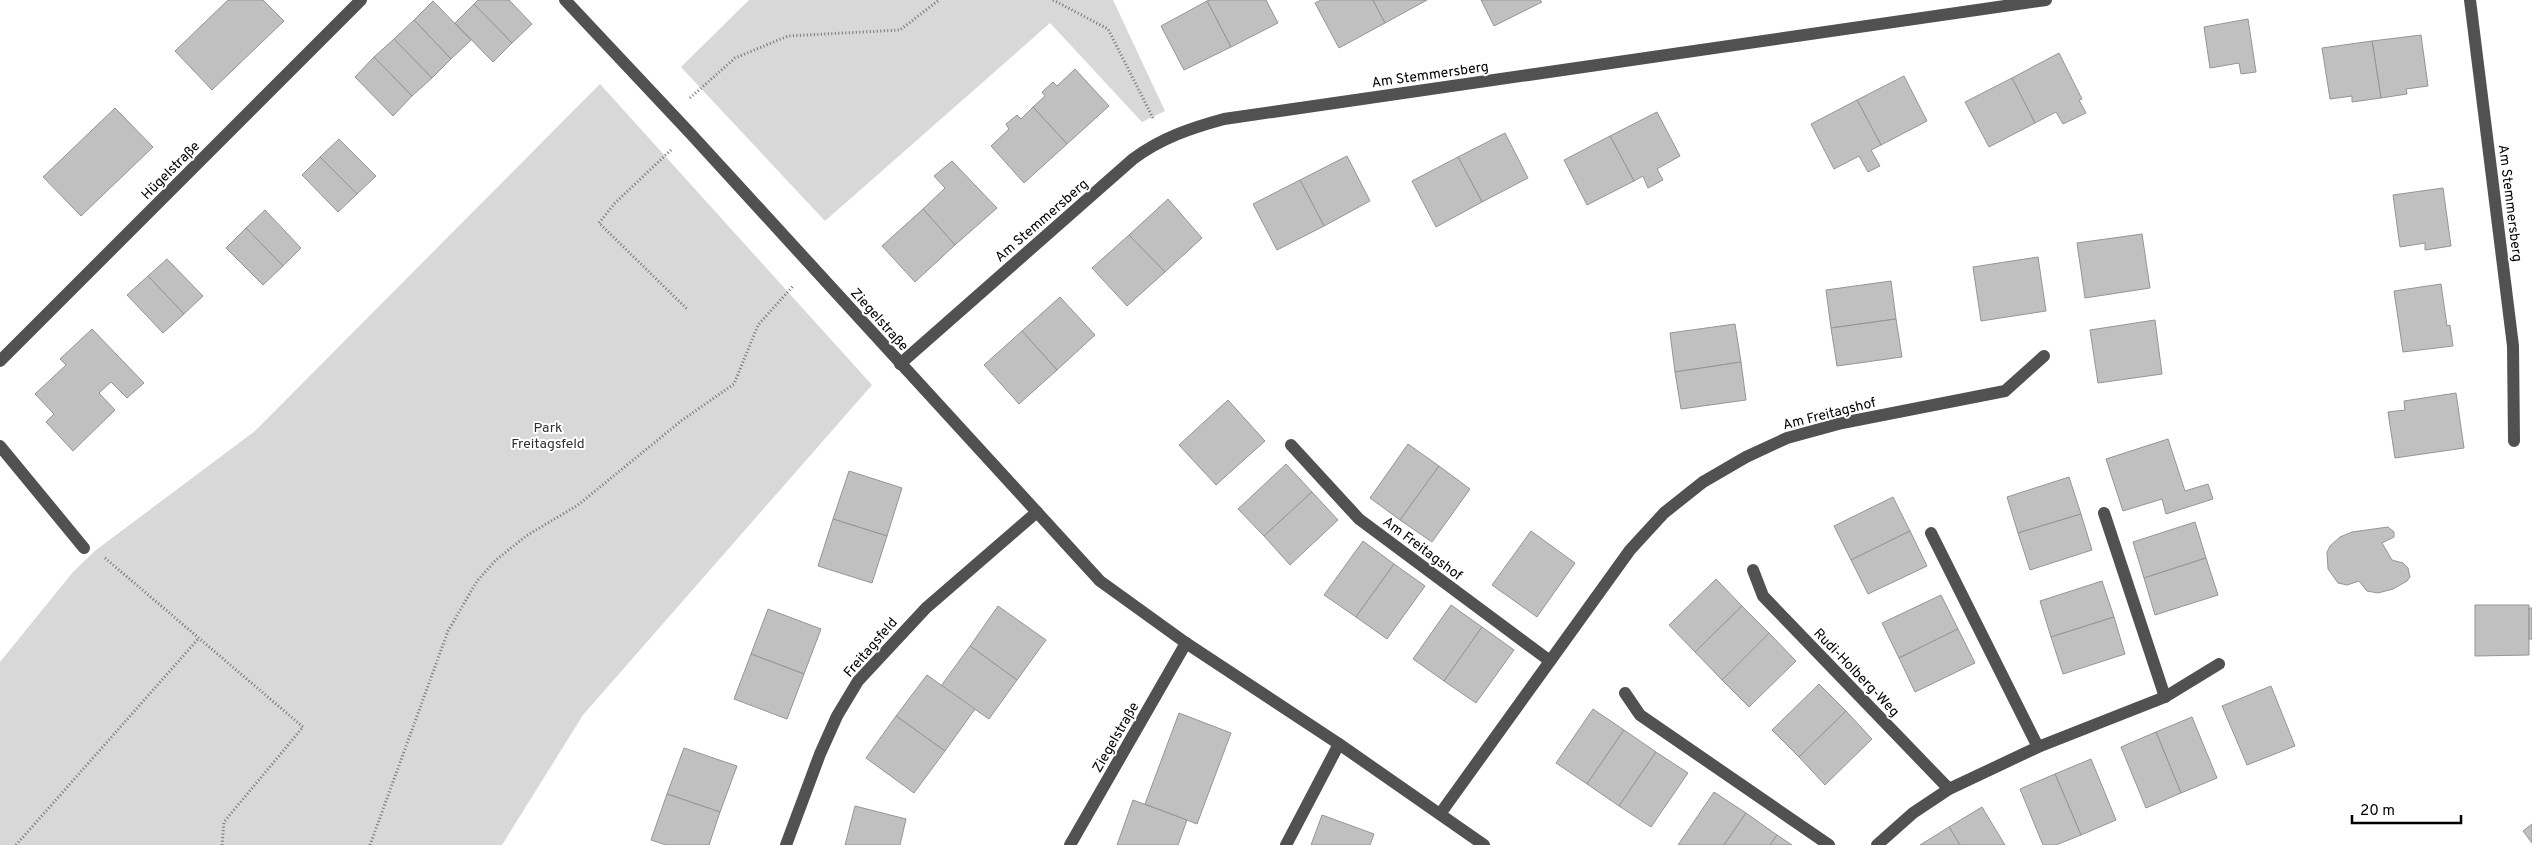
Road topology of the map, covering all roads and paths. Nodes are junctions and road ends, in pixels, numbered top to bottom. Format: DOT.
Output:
graph roads {
  1 [pos="361,0"];
  2 [pos="565,0"];
  3 [pos="940,0"];
  4 [pos="1053,0"];
  5 [pos="2046,0"];
  6 [pos="2470,0"];
  7 [pos="672,113"];
  8 [pos="690,132"];
  9 [pos="1164,140"];
  10 [pos="796,283"];
  11 [pos="687,309"];
  12 [pos="2044,356"];
  13 [pos="0,361"];
  14 [pos="900,364"];
  15 [pos="2514,441"];
  16 [pos="1291,445"];
  17 [pos="0,446"];
  18 [pos="1037,512"];
  19 [pos="2104,513"];
  20 [pos="1931,532"];
  21 [pos="84,548"];
  22 [pos="1753,570"];
  23 [pos="199,638"];
  24 [pos="1186,643"];
  25 [pos="1550,661"];
  26 [pos="2219,664"];
  27 [pos="1625,693"];
  28 [pos="2165,697"];
  29 [pos="1339,744"];
  30 [pos="2038,748"];
  31 [pos="1949,789"];
  32 [pos="1440,814"];
  33 [pos="1477,843"];
  34 [pos="16,845"];
  35 [pos="222,845"];
  36 [pos="370,845"];
  37 [pos="786,845"];
  38 [pos="1070,845"];
  39 [pos="1286,845"];
  40 [pos="1828,845"];
  41 [pos="1877,845"];
  1 -- 13 [label="street, Hügelstraße"];
  2 -- 7 [label="street, Ziegelstraße"];
  3 -- 7 [label="path"];
  4 -- 9 [label="path"];
  5 -- 9 [label="street, Am Stemmersberg"];
  6 -- 15 [label="street, Am Stemmersberg"];
  7 -- 8 [label="street, Ziegelstraße"];
  8 -- 11 [label="path"];
  8 -- 14 [label="street, Ziegelstraße"];
  9 -- 14 [label="street, Am Stemmersberg"];
  10 -- 36 [label="path"];
  12 -- 25 [label="street, Am Freitagshof"];
  14 -- 18 [label="street, Ziegelstraße"];
  16 -- 25 [label="street, Am Freitagshof"];
  17 -- 21 [label="street"];
  18 -- 24 [label="street, Ziegelstraße"];
  18 -- 37 [label="street, Freitagsfeld"];
  19 -- 28 [label="street"];
  20 -- 30 [label="street"];
  21 -- 23 [label="path"];
  22 -- 31 [label="street, Rudi-Holberg-Weg"];
  23 -- 34 [label="path"];
  23 -- 35 [label="path"];
  24 -- 29 [label="street, Ziegelstraße"];
  24 -- 38 [label="street, Ziegelstraße"];
  25 -- 32 [label="street, Am Freitagshof"];
  26 -- 28 [label="street"];
  27 -- 40 [label="street"];
  28 -- 30 [label="street"];
  29 -- 32 [label="street, Ziegelstraße"];
  29 -- 39 [label="street"];
  30 -- 31 [label="street"];
  31 -- 41 [label="street"];
  32 -- 33 [label="street, Ziegelstraße"];
}
